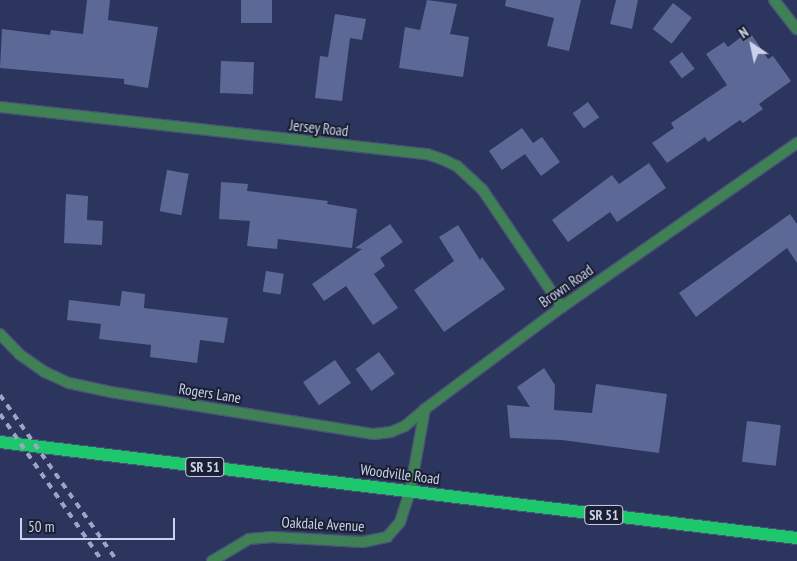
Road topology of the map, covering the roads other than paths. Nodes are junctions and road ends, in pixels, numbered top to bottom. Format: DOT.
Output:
graph roads {
  1 [pos="774,0"];
  2 [pos="797,29"];
  3 [pos="0,108"];
  4 [pos="797,143"];
  5 [pos="562,307"];
  6 [pos="0,334"];
  7 [pos="425,409"];
  8 [pos="0,442"];
  9 [pos="410,492"];
  10 [pos="797,538"];
  11 [pos="212,561"];
  1 -- 2 [label="street"];
  3 -- 5 [label="street, Jersey Road"];
  4 -- 5 [label="street, Brown Road"];
  5 -- 7 [label="street, Brown Road"];
  6 -- 7 [label="street, Rogers Lane"];
  7 -- 9 [label="street"];
  8 -- 9 [label="main road, Woodville Road / SR 51"];
  9 -- 10 [label="main road, Woodville Road / SR 51"];
  9 -- 11 [label="street, Oakdale Avenue"];
}
